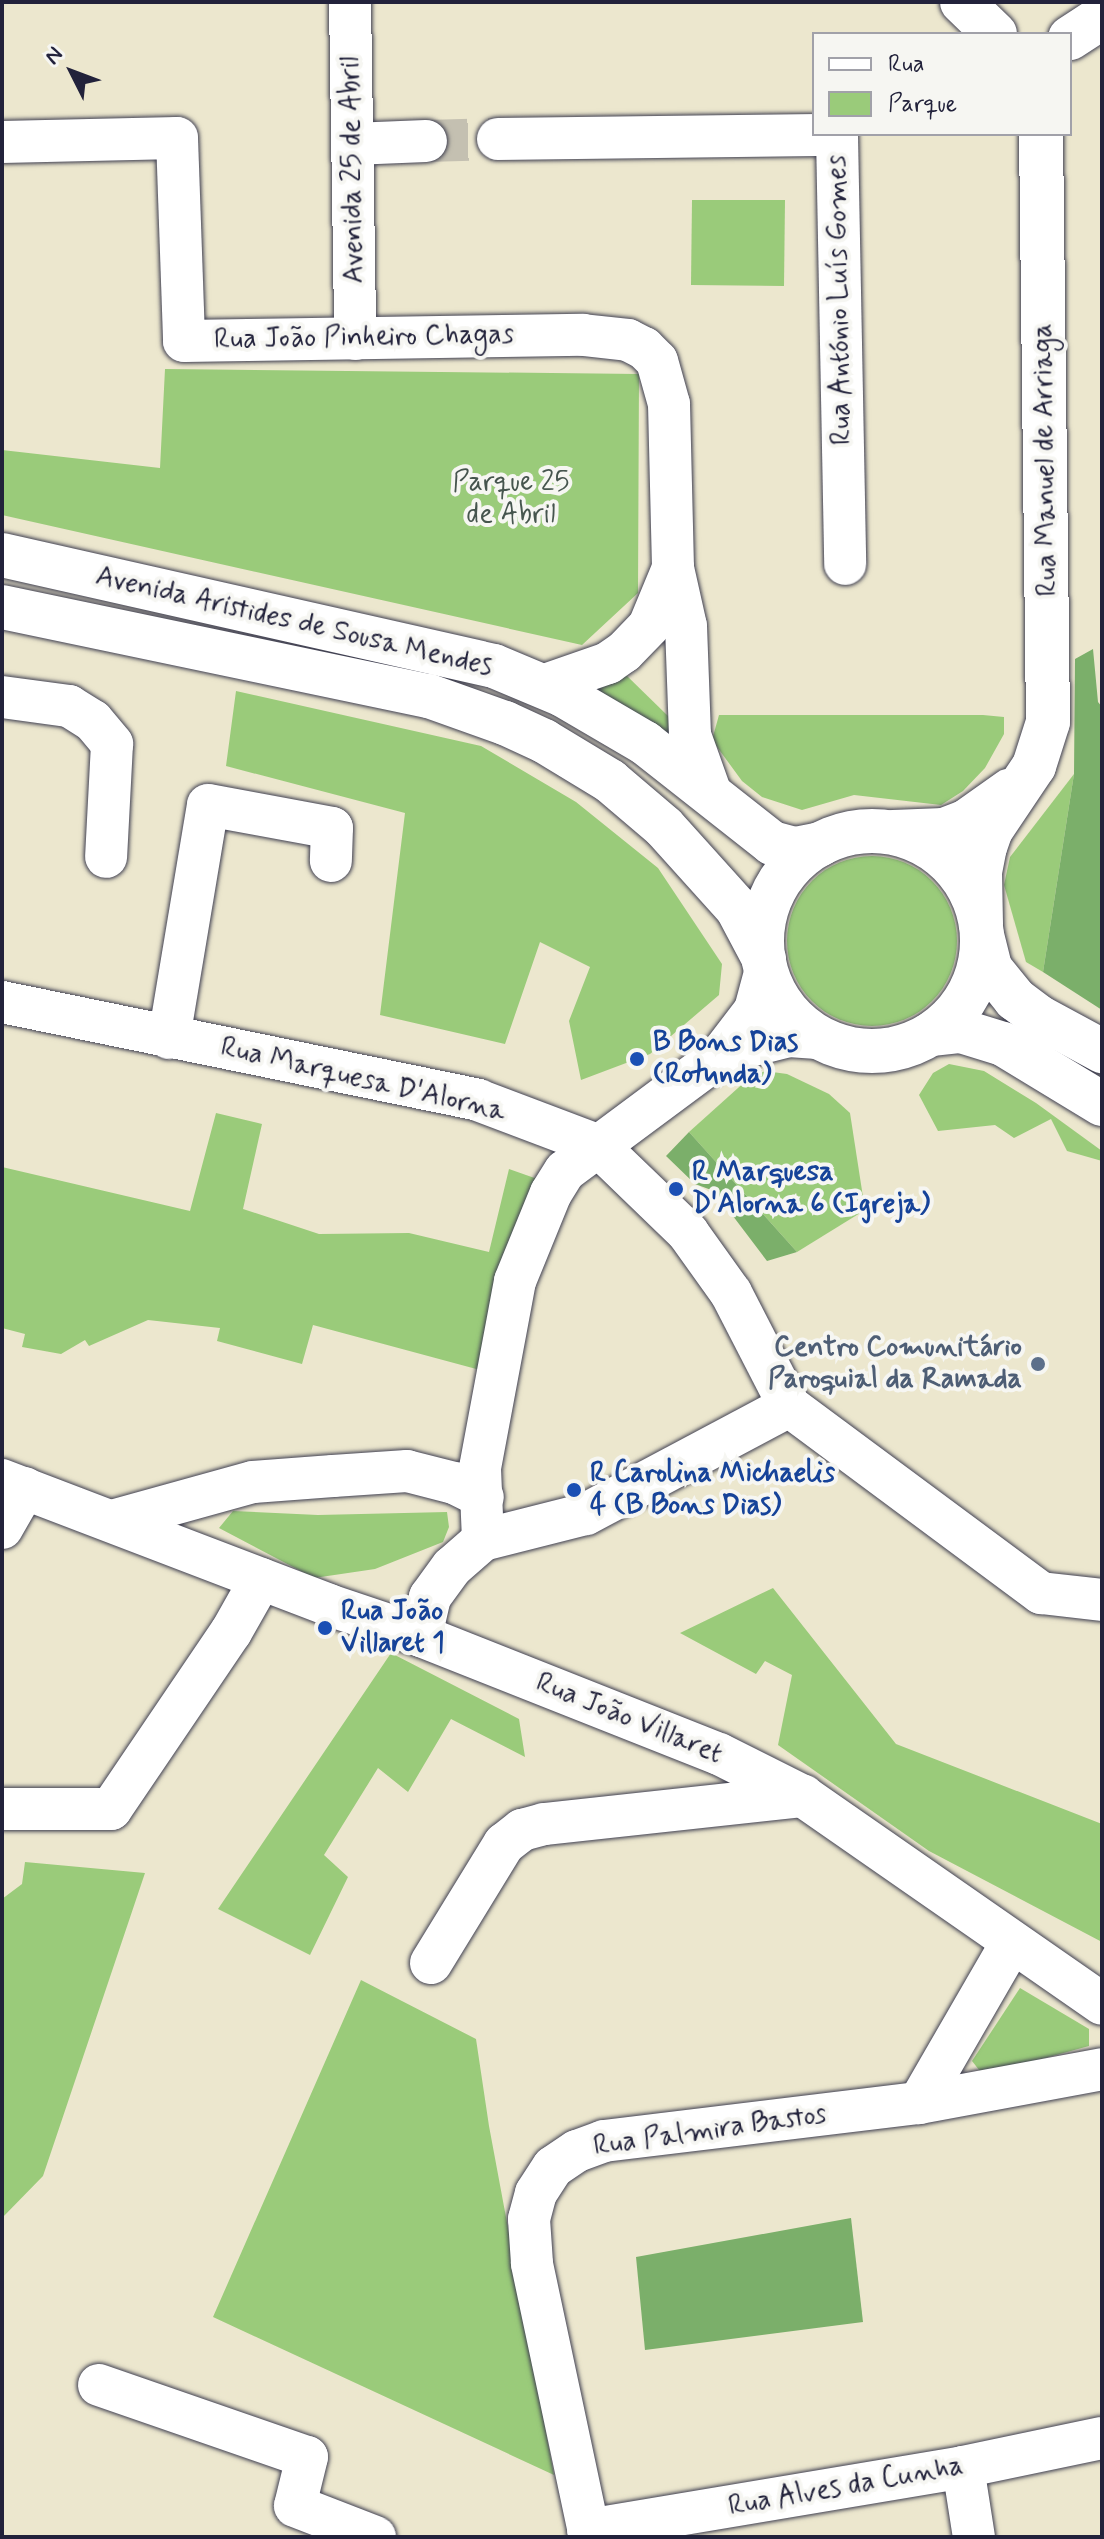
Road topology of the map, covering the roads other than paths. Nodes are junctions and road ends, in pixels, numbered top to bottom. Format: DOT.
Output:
graph roads {
  1 [pos="350,2"];
  2 [pos="962,2"];
  3 [pos="1102,17"];
  4 [pos="993,32"];
  5 [pos="1072,37"];
  6 [pos="812,135"];
  7 [pos="837,136"];
  8 [pos="1041,136"];
  9 [pos="498,139"];
  10 [pos="426,141"];
  11 [pos="2,142"];
  12 [pos="352,144"];
  13 [pos="355,339"];
  14 [pos="2,555"];
  15 [pos="845,564"];
  16 [pos="673,568"];
  17 [pos="2,607"];
  18 [pos="542,686"];
  19 [pos="2,697"];
  20 [pos="1023,780"];
  21 [pos="711,794"];
  22 [pos="893,832"];
  23 [pos="821,844"];
  24 [pos="106,857"];
  25 [pos="331,861"];
  26 [pos="982,929"];
  27 [pos="765,964"];
  28 [pos="2,1002"];
  29 [pos="931,1034"];
  30 [pos="169,1038"];
  31 [pos="821,1038"];
  32 [pos="1102,1051"];
  33 [pos="716,1059"];
  34 [pos="1102,1104"];
  35 [pos="597,1145"];
  36 [pos="789,1406"];
  37 [pos="13,1484"];
  38 [pos="483,1497"];
  39 [pos="112,1521"];
  40 [pos="2,1528"];
  41 [pos="483,1540"];
  42 [pos="261,1579"];
  43 [pos="1102,1600"];
  44 [pos="421,1636"];
  45 [pos="803,1796"];
  46 [pos="2,1809"];
  47 [pos="1012,1942"];
  48 [pos="431,1963"];
  49 [pos="1102,2004"];
  50 [pos="1102,2069"];
  51 [pos="919,2103"];
  52 [pos="99,2385"];
  53 [pos="1102,2438"];
  54 [pos="963,2467"];
  55 [pos="589,2533"];
  56 [pos="375,2537"];
  57 [pos="974,2537"];
  1 -- 12 [label="street, Avenida 25 de Abril"];
  2 -- 4 [label="main road"];
  3 -- 5 [label="main road"];
  6 -- 9 [label="street, Rua António Luís Gomes"];
  7 -- 15 [label="street, Rua António Luís Gomes"];
  8 -- 20 [label="main road, Rua Manuel de Arriaga"];
  10 -- 12 [label="street"];
  11 -- 13 [label="street, Rua João Pinheiro Chagas"];
  12 -- 13 [label="street, Avenida 25 de Abril"];
  13 -- 16 [label="street, Rua João Pinheiro Chagas"];
  14 -- 18 [label="main road, Avenida Aristides de Sousa Mendes"];
  16 -- 18 [label="street, Rua João Pinheiro Chagas"];
  16 -- 21 [label="street, Rua João Pinheiro Chagas"];
  17 -- 27 [label="main road, Avenida Aristides de Sousa Mendes"];
  18 -- 21 [label="main road, Avenida Aristides de Sousa Mendes"];
  19 -- 24 [label="street"];
  20 -- 22 [label="main road, Rua Manuel de Arriaga"];
  20 -- 26 [label="main road, Rua Manuel de Arriaga"];
  21 -- 23 [label="main road, Avenida Aristides de Sousa Mendes"];
  22 -- 23 [label="main road"];
  22 -- 26 [label="main road"];
  23 -- 27 [label="main road"];
  25 -- 30 [label="street"];
  26 -- 29 [label="main road"];
  26 -- 32 [label="main road"];
  27 -- 31 [label="main road"];
  27 -- 33 [label="street"];
  28 -- 30 [label="street, Rua Marquesa D'Alorna"];
  29 -- 31 [label="main road"];
  29 -- 34 [label="main road"];
  30 -- 35 [label="street, Rua Marquesa D'Alorna"];
  31 -- 33 [label="street"];
  33 -- 35 [label="street"];
  35 -- 36 [label="street, Rua Marquesa D'Alorna"];
  35 -- 38 [label="street"];
  36 -- 41 [label="street"];
  36 -- 43 [label="street, Rua Marquesa D'Alorna"];
  37 -- 39 [label="street, Rua João Villaret"];
  37 -- 40 [label="street"];
  38 -- 39 [label="street"];
  38 -- 41 [label="street"];
  39 -- 42 [label="street, Rua João Villaret"];
  41 -- 44 [label="street"];
  42 -- 44 [label="street, Rua João Villaret"];
  42 -- 46 [label="street"];
  44 -- 45 [label="street, Rua João Villaret"];
  45 -- 47 [label="street, Rua João Villaret"];
  45 -- 48 [label="street"];
  47 -- 49 [label="street, Rua João Villaret"];
  47 -- 51 [label="street"];
  50 -- 51 [label="street, Rua Palmira Bastos"];
  51 -- 55 [label="street, Rua Palmira Bastos"];
  52 -- 56 [label="street"];
  53 -- 54 [label="street, Rua Alves da Cunha"];
  54 -- 55 [label="street, Rua Alves da Cunha"];
  54 -- 57 [label="street"];
}
